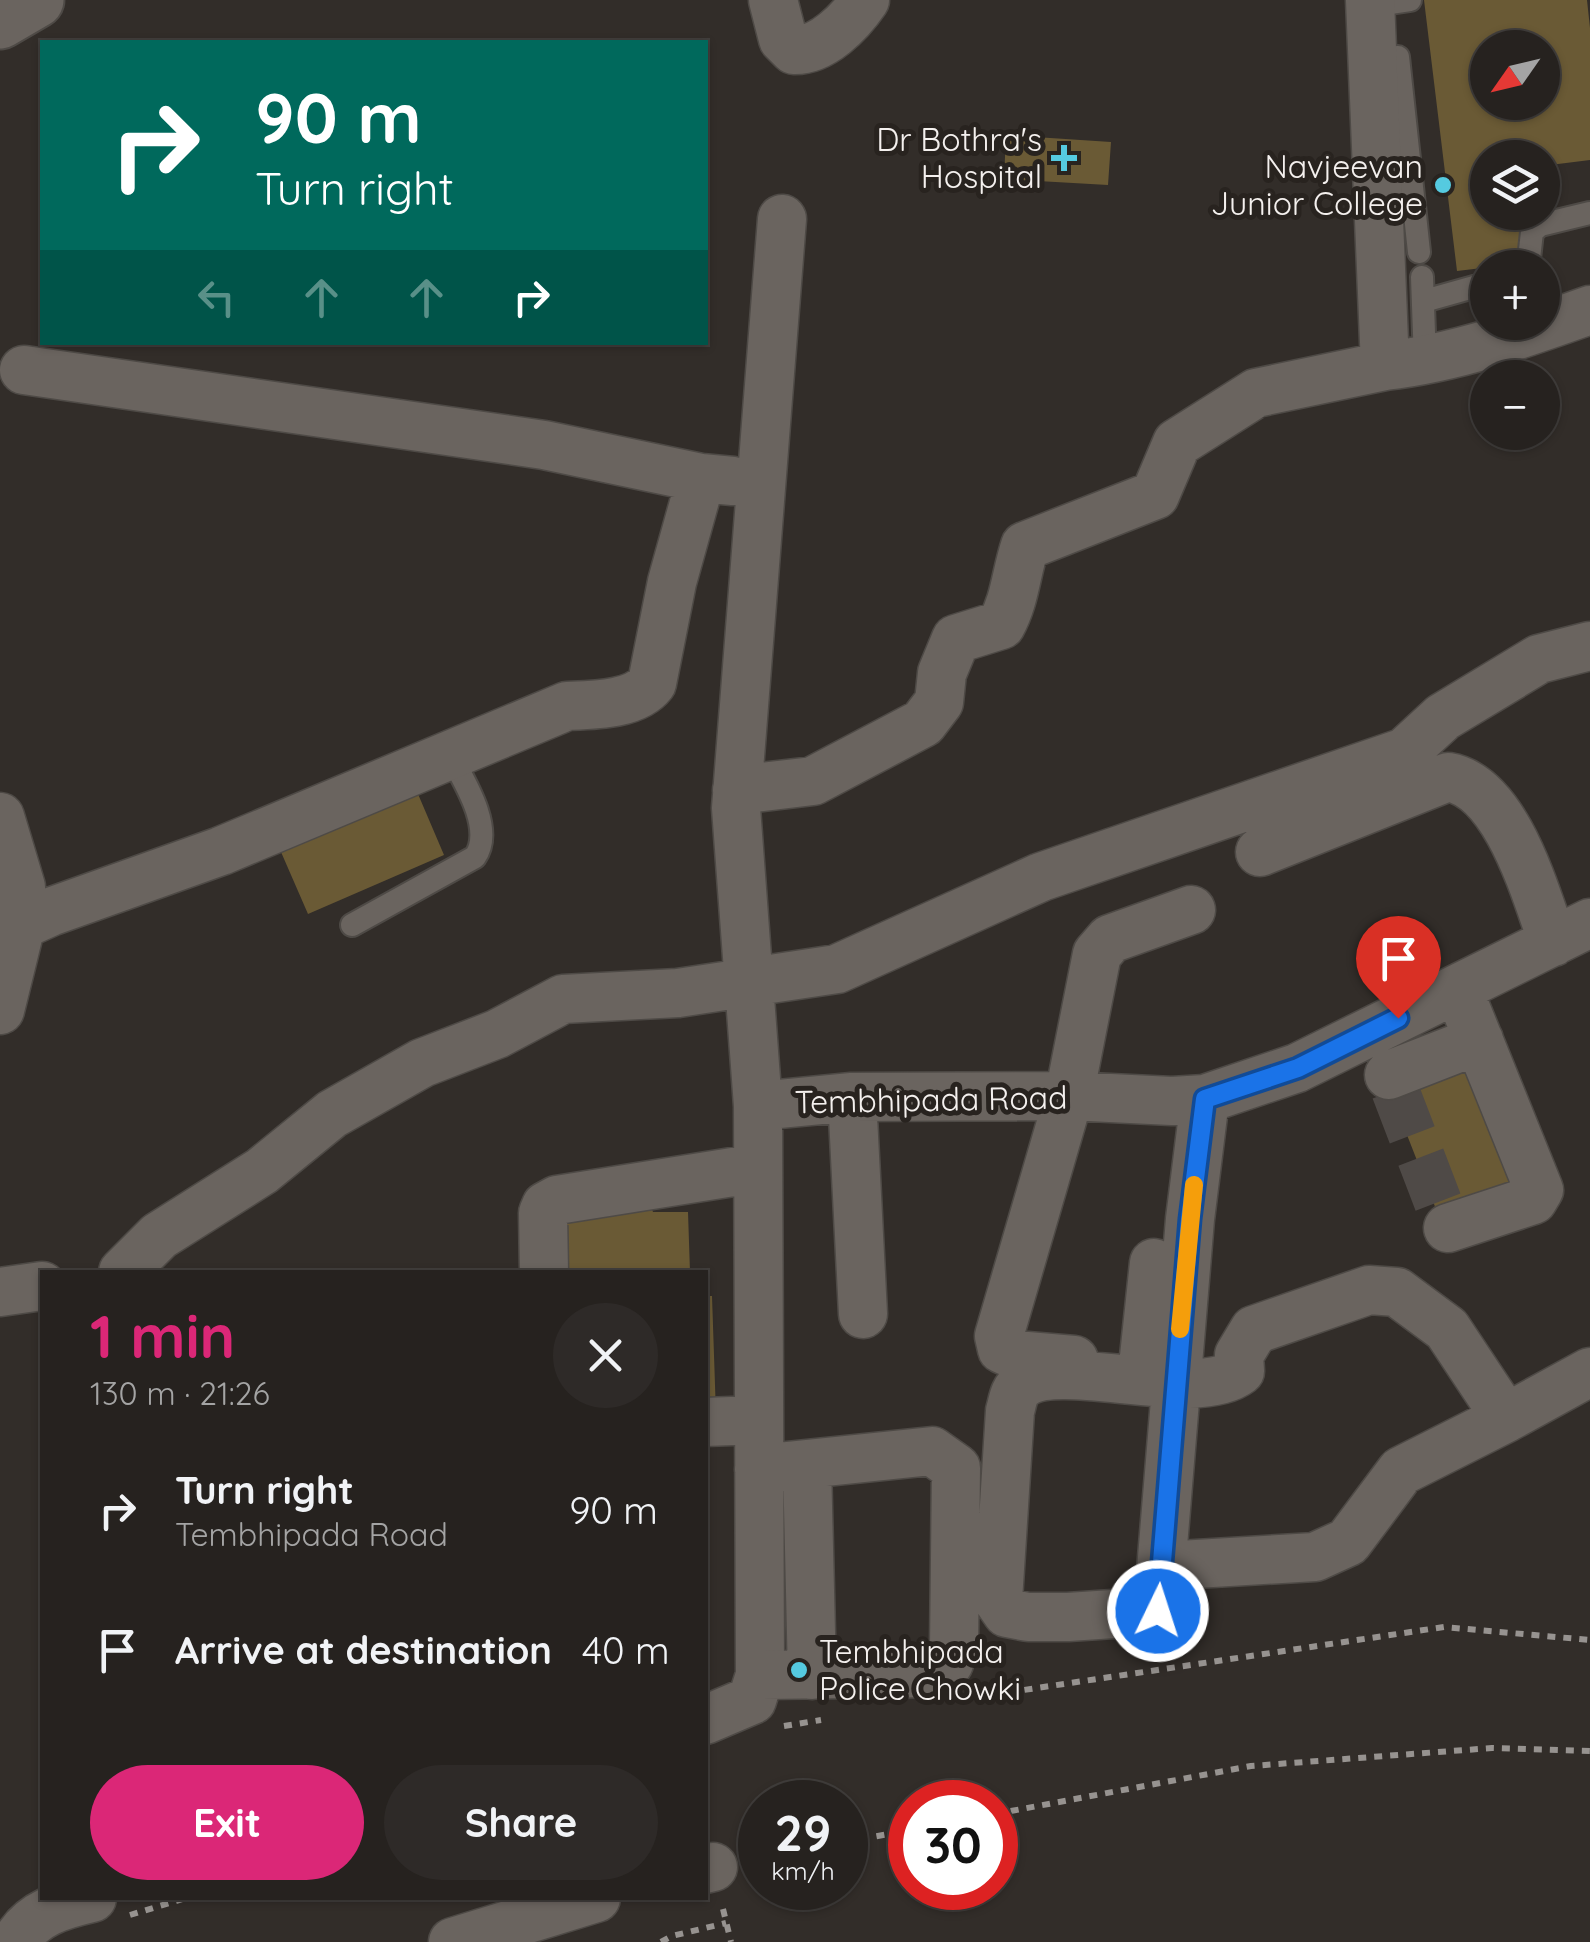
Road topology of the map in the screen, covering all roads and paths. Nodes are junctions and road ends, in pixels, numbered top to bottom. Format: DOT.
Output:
graph roads {
  1 [pos="36,0"];
  2 [pos="773,0"];
  3 [pos="865,0"];
  4 [pos="1383,2"];
  5 [pos="0,21"];
  6 [pos="1398,56"];
  7 [pos="1590,213"];
  8 [pos="782,219"];
  9 [pos="1530,250"];
  10 [pos="1419,252"];
  11 [pos="1422,277"];
  12 [pos="1470,288"];
  13 [pos="1424,301"];
  14 [pos="1590,310"];
  15 [pos="1560,319"];
  16 [pos="1487,340"];
  17 [pos="1405,364"];
  18 [pos="24,370"];
  19 [pos="702,478"];
  20 [pos="762,484"];
  21 [pos="1590,646"];
  22 [pos="451,757"];
  23 [pos="737,790"];
  24 [pos="0,817"];
  25 [pos="1260,852"];
  26 [pos="1182,904"];
  27 [pos="21,925"];
  28 [pos="352,925"];
  29 [pos="1571,933"];
  30 [pos="749,980"];
  31 [pos="1458,988"];
  32 [pos="0,1010"];
  33 [pos="1368,1032"];
  34 [pos="1479,1040"];
  35 [pos="1064,1096"];
  36 [pos="852,1097"];
  37 [pos="1188,1100"];
  38 [pos="758,1106"];
  39 [pos="758,1168"];
  40 [pos="1448,1228"];
  41 [pos="125,1270"];
  42 [pos="544,1270"];
  43 [pos="40,1286"];
  44 [pos="0,1292"];
  45 [pos="863,1314"];
  46 [pos="1590,1372"];
  47 [pos="1174,1375"];
  48 [pos="1506,1418"];
  49 [pos="758,1420"];
  50 [pos="708,1422"];
  51 [pos="808,1464"];
  52 [pos="759,1469"];
  53 [pos="1168,1594"];
  54 [pos="1590,1640"];
  55 [pos="812,1674"];
  56 [pos="760,1676"];
  57 [pos="958,1700"];
  58 [pos="708,1719"];
  59 [pos="826,1720"];
  60 [pos="777,1727"];
  61 [pos="1590,1751"];
  62 [pos="1018,1810"];
  63 [pos="40,1896"];
  64 [pos="84,1900"];
  65 [pos="589,1900"];
  66 [pos="0,1906"];
  67 [pos="726,1923"];
  68 [pos="16,1942"];
  69 [pos="452,1942"];
  70 [pos="662,1942"];
  1 -- 5 [label="street"];
  2 -- 3 [label="street"];
  4 -- 17 [label="street"];
  6 -- 10 [label="lane"];
  7 -- 9 [label="lane"];
  8 -- 20 [label="street"];
  11 -- 13 [label="lane"];
  12 -- 13 [label="lane"];
  13 -- 17 [label="lane"];
  14 -- 15 [label="street"];
  16 -- 17 [label="street"];
  17 -- 23 [label="street"];
  18 -- 19 [label="street"];
  19 -- 20 [label="street"];
  19 -- 22 [label="street"];
  20 -- 23 [label="street"];
  21 -- 30 [label="street"];
  22 -- 27 [label="street"];
  22 -- 28 [label="lane"];
  23 -- 30 [label="street"];
  24 -- 27 [label="street"];
  25 -- 29 [label="street"];
  26 -- 35 [label="street"];
  27 -- 32 [label="street"];
  29 -- 31 [label="street, Tembhipada Road"];
  30 -- 38 [label="street"];
  30 -- 41 [label="street"];
  31 -- 33 [label="street, Tembhipada Road"];
  31 -- 34 [label="street"];
  33 -- 34 [label="street"];
  33 -- 37 [label="street, Tembhipada Road"];
  34 -- 40 [label="street"];
  35 -- 36 [label="street, Tembhipada Road"];
  35 -- 37 [label="street, Tembhipada Road"];
  35 -- 47 [label="street"];
  36 -- 38 [label="street, Tembhipada Road"];
  36 -- 45 [label="street"];
  37 -- 47 [label="street"];
  38 -- 39 [label="street, Tembhipada Road"];
  39 -- 42 [label="street"];
  39 -- 49 [label="street, Tembhipada Road"];
  43 -- 44 [label="street"];
  46 -- 48 [label="street"];
  47 -- 48 [label="street"];
  47 -- 53 [label="street"];
  47 -- 53 [label="street"];
  48 -- 53 [label="street"];
  49 -- 50 [label="street"];
  49 -- 52 [label="street, Tembhipada Road"];
  51 -- 52 [label="street"];
  51 -- 55 [label="street"];
  51 -- 55 [label="street"];
  52 -- 56 [label="street, Tembhipada Road"];
  54 -- 57 [label="path"];
  55 -- 56 [label="street"];
  56 -- 58 [label="street"];
  59 -- 60 [label="path"];
  61 -- 62 [label="path"];
  63 -- 66 [label="street"];
  64 -- 68 [label="street"];
  65 -- 69 [label="street"];
  67 -- 70 [label="path"];
}
